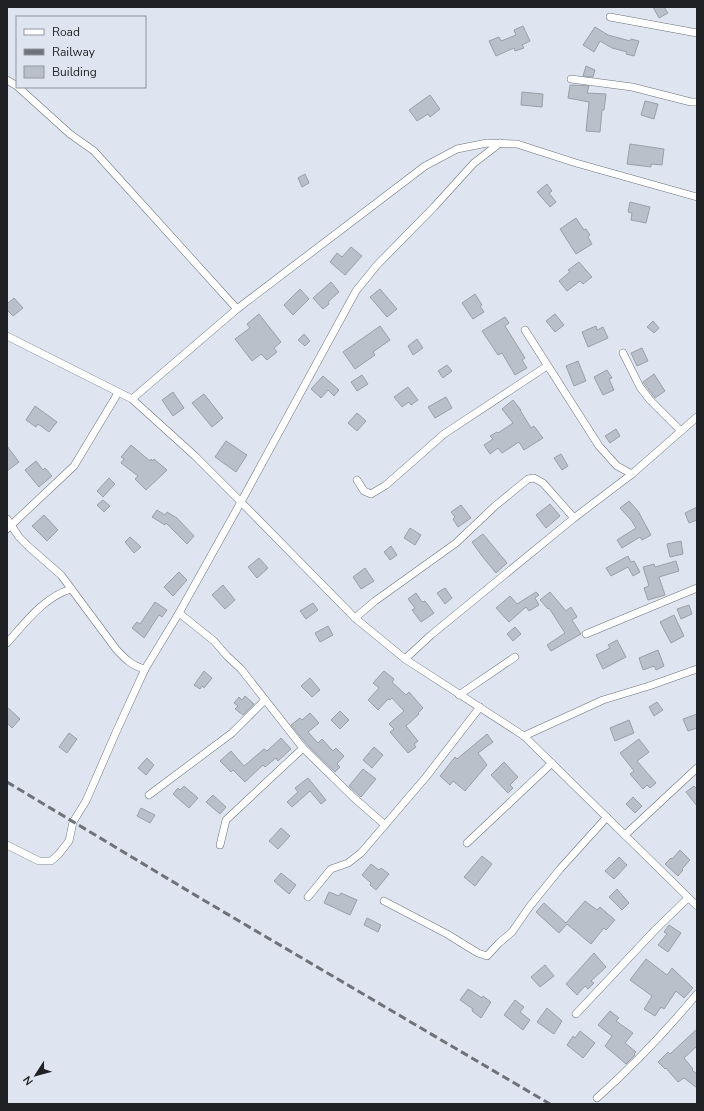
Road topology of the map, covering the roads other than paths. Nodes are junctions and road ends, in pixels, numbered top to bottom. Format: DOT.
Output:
graph roads {
  1 [pos="610,17"];
  2 [pos="697,33"];
  3 [pos="571,79"];
  4 [pos="7,80"];
  5 [pos="16,86"];
  6 [pos="19,88"];
  7 [pos="697,102"];
  8 [pos="500,143"];
  9 [pos="697,197"];
  10 [pos="237,309"];
  11 [pos="525,330"];
  12 [pos="7,336"];
  13 [pos="623,353"];
  14 [pos="546,366"];
  15 [pos="118,393"];
  16 [pos="132,399"];
  17 [pos="697,417"];
  18 [pos="681,431"];
  19 [pos="632,474"];
  20 [pos="357,480"];
  21 [pos="242,502"];
  22 [pos="574,518"];
  23 [pos="7,519"];
  24 [pos="9,527"];
  25 [pos="697,588"];
  26 [pos="71,589"];
  27 [pos="179,613"];
  28 [pos="354,618"];
  29 [pos="586,634"];
  30 [pos="7,643"];
  31 [pos="515,657"];
  32 [pos="405,659"];
  33 [pos="145,669"];
  34 [pos="697,669"];
  35 [pos="459,695"];
  36 [pos="265,700"];
  37 [pos="480,707"];
  38 [pos="524,736"];
  39 [pos="303,748"];
  40 [pos="552,764"];
  41 [pos="697,768"];
  42 [pos="149,795"];
  43 [pos="607,817"];
  44 [pos="385,825"];
  45 [pos="625,835"];
  46 [pos="467,842"];
  47 [pos="220,845"];
  48 [pos="7,846"];
  49 [pos="308,898"];
  50 [pos="688,898"];
  51 [pos="384,901"];
  52 [pos="697,906"];
  53 [pos="697,994"];
  54 [pos="576,1014"];
  55 [pos="597,1098"];
  1 -- 2 [label="street"];
  3 -- 7 [label="street"];
  4 -- 5 [label="street"];
  6 -- 10 [label="street"];
  8 -- 9 [label="street"];
  8 -- 10 [label="street"];
  8 -- 21 [label="street"];
  10 -- 16 [label="street"];
  11 -- 14 [label="street"];
  12 -- 15 [label="street"];
  13 -- 18 [label="street"];
  14 -- 19 [label="street"];
  14 -- 20 [label="street"];
  15 -- 16 [label="street"];
  15 -- 24 [label="street"];
  16 -- 21 [label="street"];
  17 -- 18 [label="street"];
  18 -- 19 [label="street"];
  19 -- 22 [label="street"];
  21 -- 27 [label="street"];
  21 -- 28 [label="street"];
  22 -- 28 [label="street"];
  22 -- 32 [label="street"];
  23 -- 24 [label="street"];
  24 -- 26 [label="street"];
  25 -- 29 [label="street"];
  26 -- 30 [label="street"];
  26 -- 33 [label="street"];
  27 -- 33 [label="street"];
  27 -- 36 [label="street"];
  28 -- 32 [label="street"];
  31 -- 35 [label="street"];
  32 -- 35 [label="street"];
  33 -- 48 [label="street"];
  34 -- 38 [label="street"];
  35 -- 37 [label="street"];
  36 -- 39 [label="street"];
  36 -- 42 [label="street"];
  37 -- 38 [label="street"];
  37 -- 44 [label="street"];
  38 -- 40 [label="street"];
  39 -- 44 [label="street"];
  39 -- 47 [label="street"];
  40 -- 43 [label="street"];
  40 -- 46 [label="street"];
  41 -- 45 [label="street"];
  43 -- 45 [label="street"];
  43 -- 51 [label="street"];
  44 -- 49 [label="street"];
  45 -- 50 [label="street"];
  50 -- 52 [label="street"];
  50 -- 54 [label="street"];
  53 -- 55 [label="street"];
}
